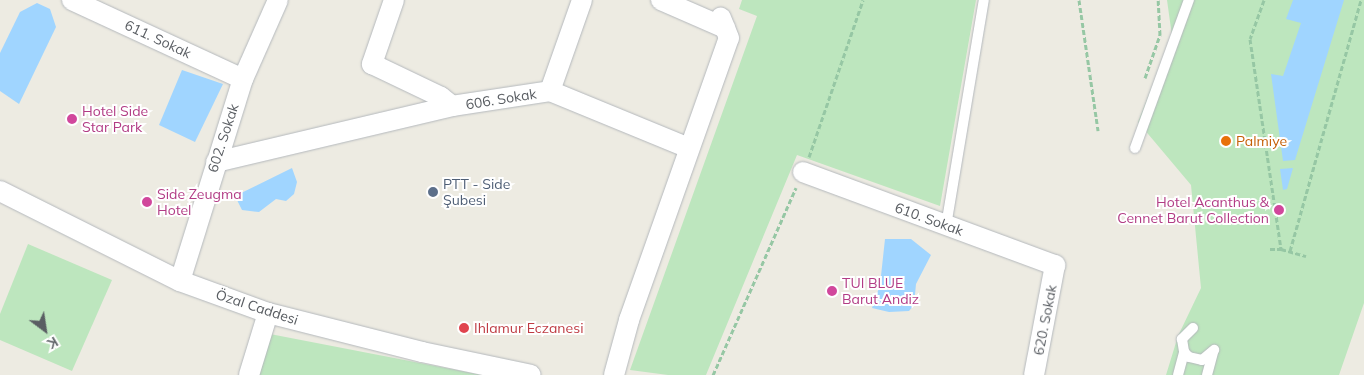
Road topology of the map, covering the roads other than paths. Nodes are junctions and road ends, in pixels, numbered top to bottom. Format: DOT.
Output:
graph roads {
  1 [pos="72,0"];
  2 [pos="278,0"];
  3 [pos="394,0"];
  4 [pos="582,0"];
  5 [pos="661,0"];
  6 [pos="984,0"];
  7 [pos="1189,0"];
  8 [pos="243,78"];
  9 [pos="550,91"];
  10 [pos="452,106"];
  11 [pos="689,148"];
  12 [pos="1134,148"];
  13 [pos="216,162"];
  14 [pos="803,172"];
  15 [pos="0,191"];
  16 [pos="946,226"];
  17 [pos="1056,265"];
  18 [pos="180,281"];
  19 [pos="268,312"];
  20 [pos="1193,328"];
  21 [pos="1184,352"];
  22 [pos="249,375"];
  23 [pos="531,375"];
  24 [pos="614,375"];
  25 [pos="1034,375"];
  26 [pos="1178,375"];
  27 [pos="1207,375"];
  1 -- 8 [label="street, 611. Sokak"];
  2 -- 8 [label="street, 602. Sokak"];
  3 -- 10 [label="street, 606. Sokak"];
  4 -- 9 [label="street"];
  5 -- 11 [label="street"];
  6 -- 16 [label="lane"];
  7 -- 12 [label="lane"];
  8 -- 13 [label="street, 602. Sokak"];
  9 -- 10 [label="street, 606. Sokak"];
  9 -- 11 [label="street, 606. Sokak"];
  10 -- 13 [label="street"];
  11 -- 24 [label="street"];
  13 -- 18 [label="street, 602. Sokak"];
  14 -- 16 [label="street, 610. Sokak"];
  15 -- 18 [label="street, Özal Caddesi"];
  16 -- 17 [label="street, 610. Sokak"];
  17 -- 25 [label="street, 620. Sokak"];
  18 -- 19 [label="street, Özal Caddesi"];
  19 -- 22 [label="street"];
  19 -- 23 [label="street, Özal Caddesi"];
  20 -- 21 [label="lane"];
  21 -- 26 [label="lane"];
  21 -- 27 [label="lane"];
}
